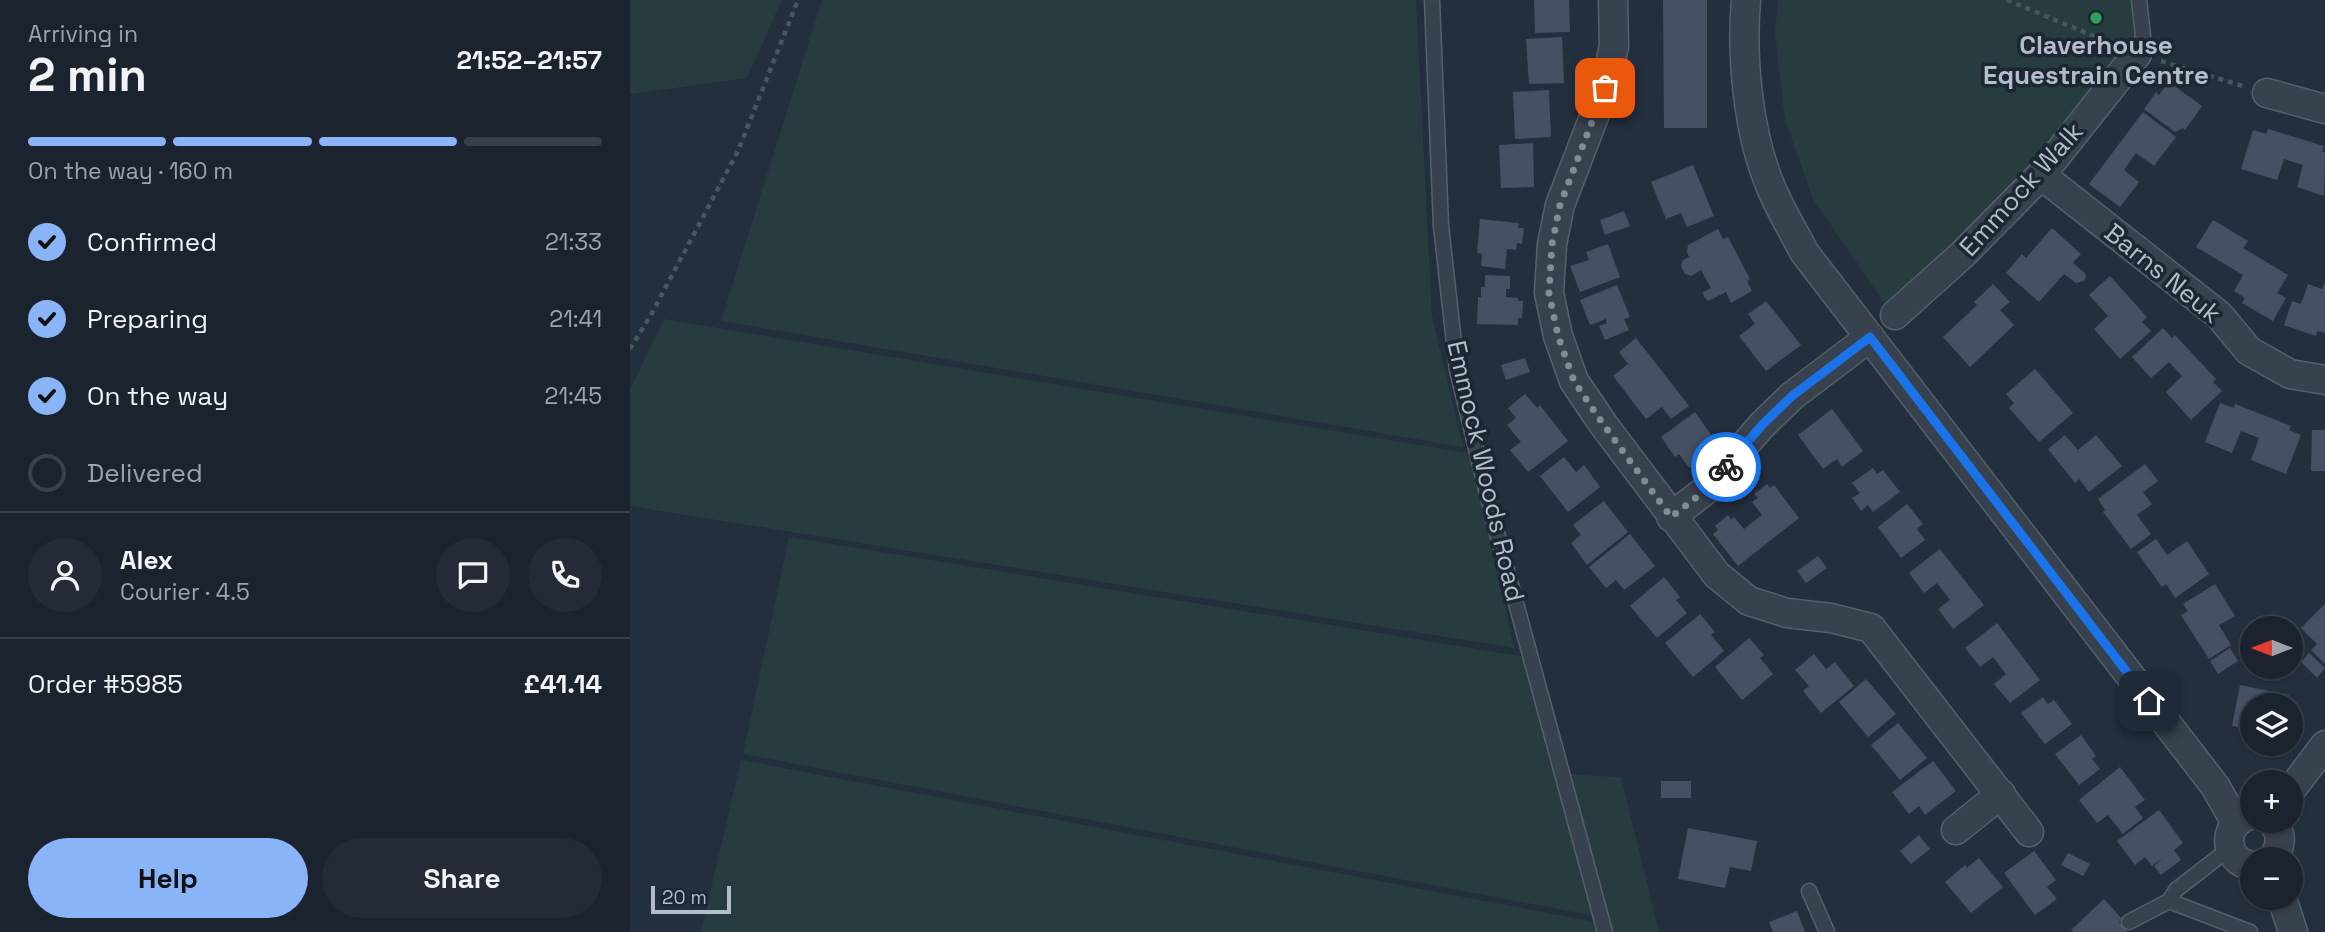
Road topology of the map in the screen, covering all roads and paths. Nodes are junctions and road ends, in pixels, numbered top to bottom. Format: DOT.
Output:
graph roads {
  1 [pos="798,0"];
  2 [pos="1432,0"];
  3 [pos="1613,0"];
  4 [pos="1746,0"];
  5 [pos="2138,0"];
  6 [pos="2137,54"];
  7 [pos="2267,93"];
  8 [pos="2325,109"];
  9 [pos="2040,175"];
  10 [pos="1895,315"];
  11 [pos="1870,337"];
  12 [pos="630,349"];
  13 [pos="2325,380"];
  14 [pos="1671,517"];
  15 [pos="2325,745"];
  16 [pos="2303,774"];
  17 [pos="2001,794"];
  18 [pos="2239,828"];
  19 [pos="1956,830"];
  20 [pos="2029,832"];
  21 [pos="2240,862"];
  22 [pos="1810,891"];
  23 [pos="2169,901"];
  24 [pos="2286,910"];
  25 [pos="2129,922"];
  26 [pos="1605,932"];
  27 [pos="1827,932"];
  28 [pos="2250,932"];
  29 [pos="2293,932"];
  1 -- 12 [label="path"];
  2 -- 26 [label="lane, Emmock Woods Road"];
  3 -- 14 [label="street"];
  4 -- 11 [label="street"];
  5 -- 6 [label="lane"];
  6 -- 9 [label="street, Emmock Walk"];
  7 -- 8 [label="street"];
  9 -- 10 [label="street, Emmock Walk"];
  9 -- 13 [label="street, Barns Neuk"];
  11 -- 14 [label="street"];
  11 -- 18 [label="street"];
  14 -- 17 [label="street"];
  15 -- 16 [label="street"];
  17 -- 19 [label="street"];
  17 -- 20 [label="street"];
  18 -- 21 [label="street"];
  18 -- 23 [label="lane"];
  22 -- 27 [label="lane"];
  23 -- 25 [label="lane"];
  23 -- 28 [label="lane"];
  24 -- 29 [label="street"];
}
